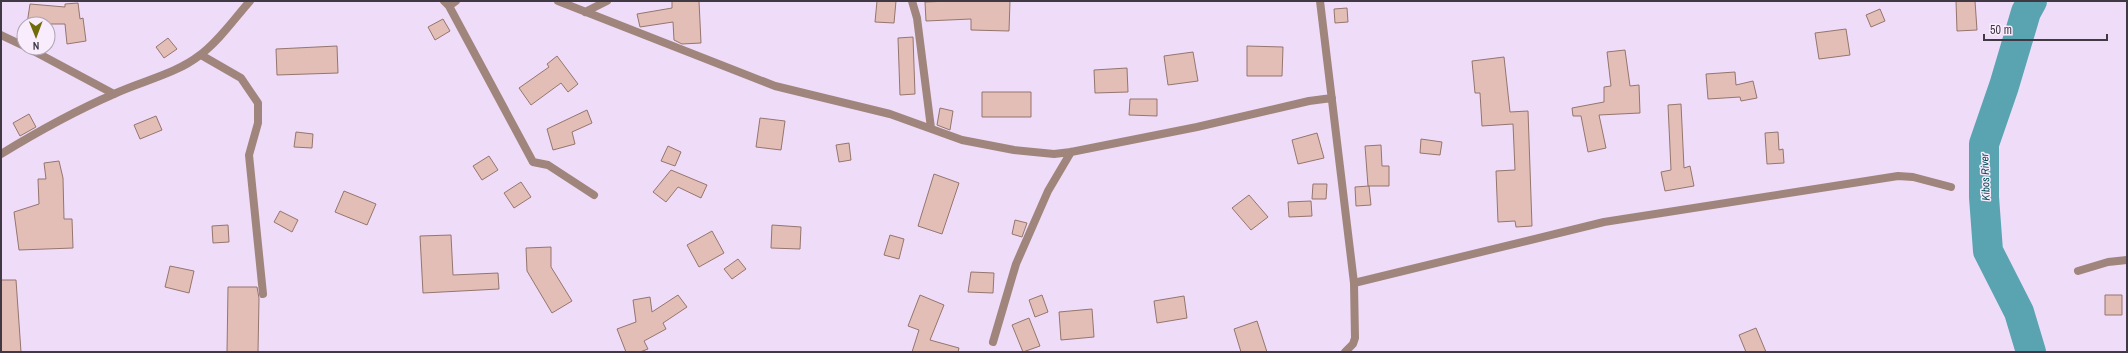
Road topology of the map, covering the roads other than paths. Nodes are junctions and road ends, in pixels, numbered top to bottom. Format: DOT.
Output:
graph roads {
  1 [pos="250,1"];
  2 [pos="558,1"];
  3 [pos="607,1"];
  4 [pos="912,1"];
  5 [pos="1320,1"];
  6 [pos="450,3"];
  7 [pos="585,12"];
  8 [pos="1,35"];
  9 [pos="16,42"];
  10 [pos="201,55"];
  11 [pos="43,56"];
  12 [pos="114,94"];
  13 [pos="1332,98"];
  14 [pos="931,128"];
  15 [pos="1071,152"];
  16 [pos="1,154"];
  17 [pos="1951,187"];
  18 [pos="594,194"];
  19 [pos="2127,260"];
  20 [pos="2078,271"];
  21 [pos="1354,283"];
  22 [pos="263,294"];
  23 [pos="993,342"];
  24 [pos="1354,348"];
  25 [pos="1345,352"];
  1 -- 10 [label="street"];
  2 -- 7 [label="street"];
  3 -- 7 [label="street"];
  4 -- 14 [label="street"];
  5 -- 13 [label="street"];
  6 -- 18 [label="street"];
  7 -- 14 [label="street"];
  8 -- 9 [label="street"];
  10 -- 12 [label="street"];
  10 -- 22 [label="street"];
  11 -- 12 [label="street"];
  12 -- 16 [label="street"];
  13 -- 15 [label="street"];
  13 -- 21 [label="street"];
  14 -- 15 [label="street"];
  15 -- 23 [label="street"];
  17 -- 21 [label="street"];
  19 -- 20 [label="street"];
  21 -- 24 [label="street"];
  24 -- 25 [label="street"];
}
